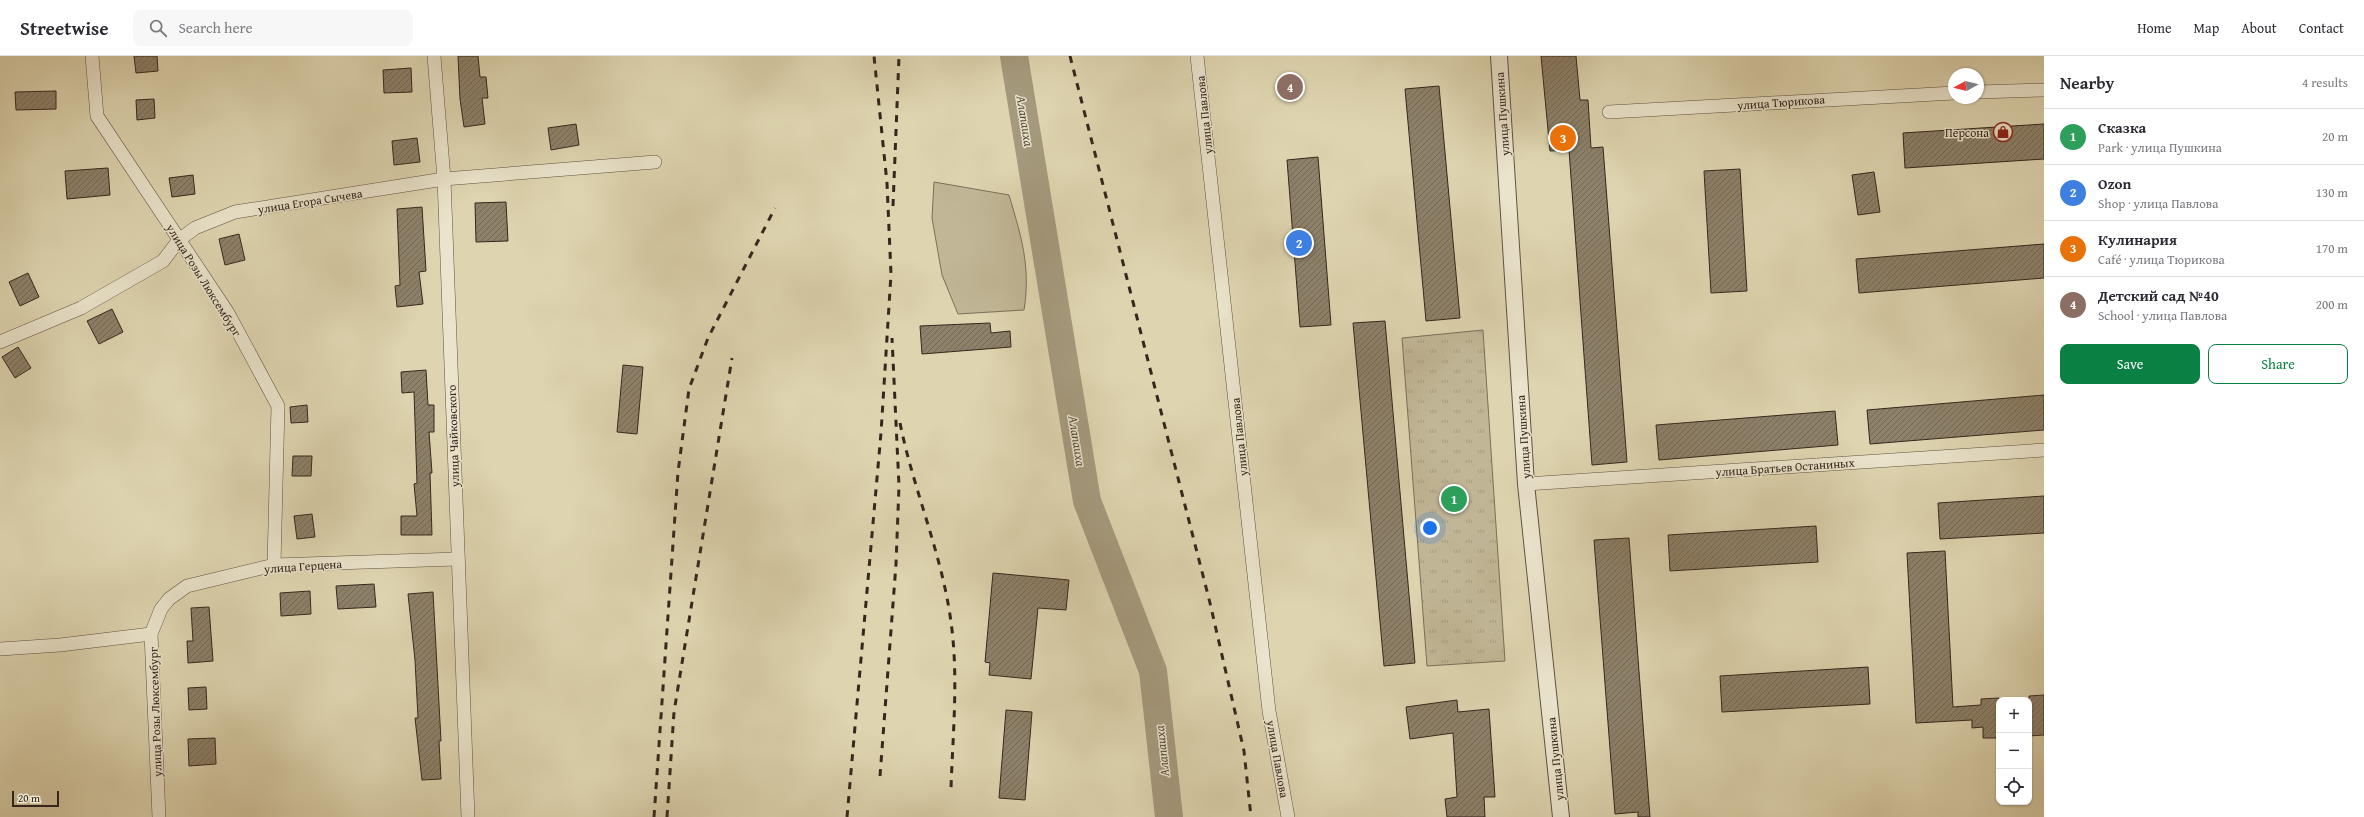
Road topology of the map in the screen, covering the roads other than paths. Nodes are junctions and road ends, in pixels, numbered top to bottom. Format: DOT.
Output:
graph roads {
  1 [pos="92,56"];
  2 [pos="434,56"];
  3 [pos="1197,56"];
  4 [pos="1499,56"];
  5 [pos="2044,90"];
  6 [pos="1984,92"];
  7 [pos="1948,93"];
  8 [pos="1609,112"];
  9 [pos="655,162"];
  10 [pos="444,179"];
  11 [pos="179,240"];
  12 [pos="0,342"];
  13 [pos="2044,450"];
  14 [pos="1526,484"];
  15 [pos="457,559"];
  16 [pos="274,565"];
  17 [pos="161,609"];
  18 [pos="151,634"];
  19 [pos="0,649"];
  20 [pos="159,817"];
  21 [pos="468,817"];
  22 [pos="1288,817"];
  23 [pos="1561,817"];
  1 -- 11 [label="street, улица Розы Люксембург"];
  2 -- 10 [label="street, улица Чайковского"];
  3 -- 22 [label="street, улица Павлова"];
  4 -- 14 [label="street, улица Пушкина"];
  5 -- 6 [label="street"];
  7 -- 8 [label="street, улица Тюрикова"];
  9 -- 10 [label="street, улица Егора Сычева"];
  10 -- 11 [label="street, улица Егора Сычева"];
  10 -- 15 [label="street, улица Чайковского"];
  11 -- 12 [label="street, улица Егора Сычева"];
  11 -- 16 [label="street, улица Розы Люксембург"];
  13 -- 14 [label="street, улица Братьев Останиных"];
  14 -- 23 [label="street, улица Пушкина"];
  15 -- 16 [label="street, улица Герцена"];
  15 -- 21 [label="street, улица Чайковского"];
  16 -- 17 [label="street, улица Герцена"];
  17 -- 18 [label="street, улица Розы Люксембург"];
  18 -- 19 [label="street"];
  18 -- 20 [label="street, улица Розы Люксембург"];
}
